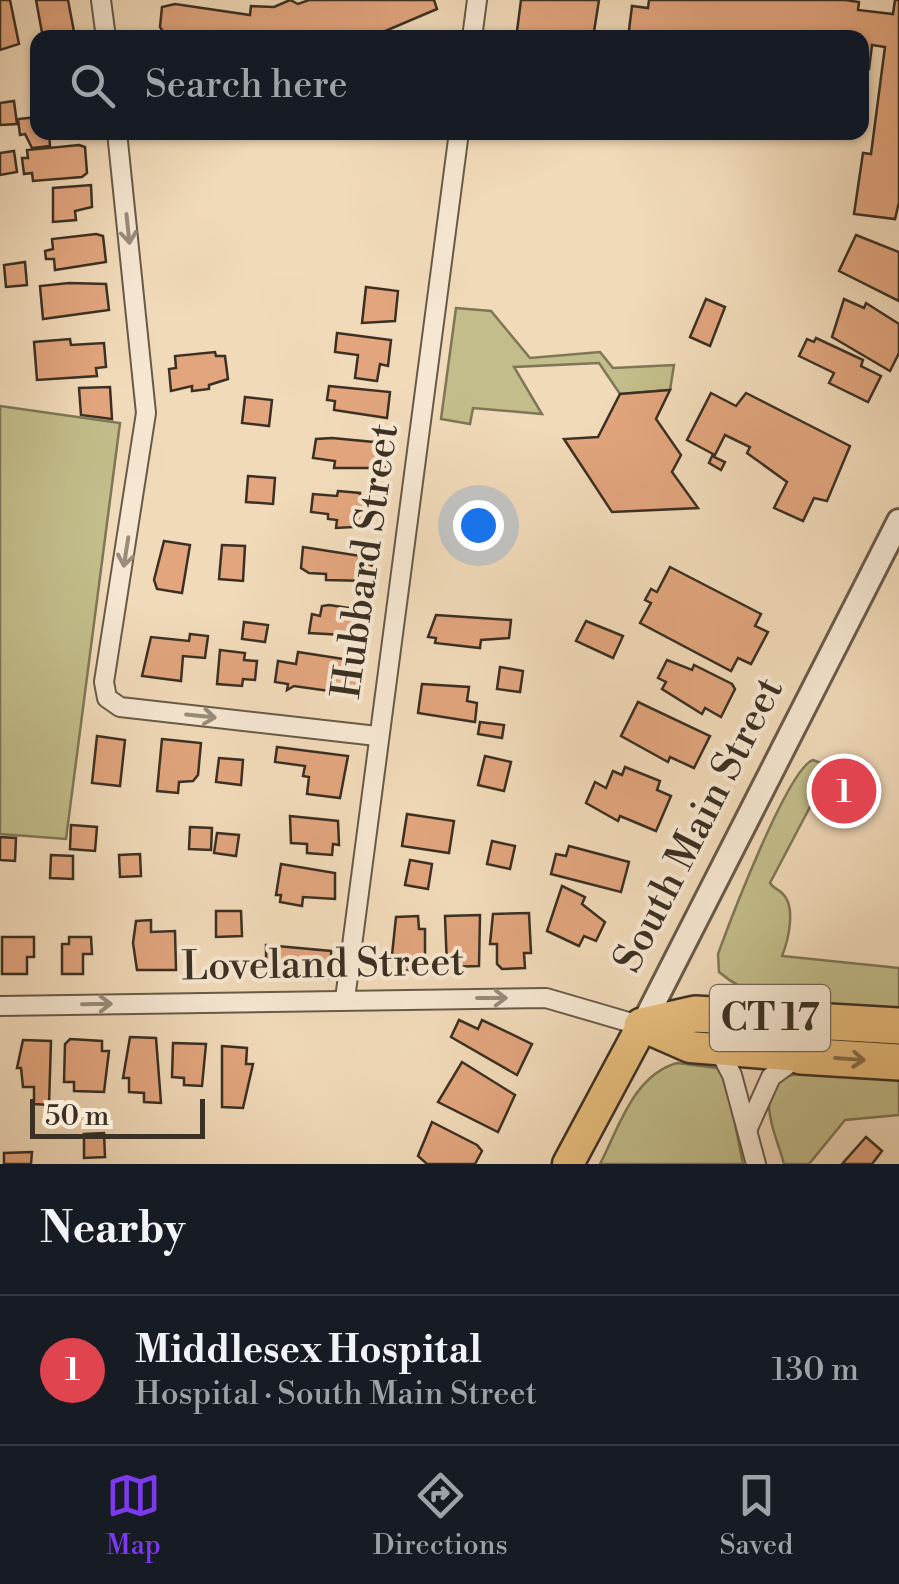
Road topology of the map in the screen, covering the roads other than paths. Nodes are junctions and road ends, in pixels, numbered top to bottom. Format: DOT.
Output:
graph roads {
  1 [pos="101,0"];
  2 [pos="477,0"];
  3 [pos="105,30"];
  4 [pos="473,30"];
  5 [pos="119,140"];
  6 [pos="458,140"];
  7 [pos="899,521"];
  8 [pos="377,736"];
  9 [pos="345,998"];
  10 [pos="0,1006"];
  11 [pos="642,1026"];
  12 [pos="899,1026"];
  13 [pos="720,1052"];
  14 [pos="802,1056"];
  15 [pos="899,1062"];
  16 [pos="748,1128"];
  17 [pos="568,1164"];
  18 [pos="756,1164"];
  1 -- 3 [label="street"];
  2 -- 4 [label="street"];
  5 -- 8 [label="street, one-way"];
  6 -- 8 [label="street, Hubbard Street"];
  7 -- 11 [label="street, South Main Street"];
  8 -- 9 [label="street, Hubbard Street"];
  10 -- 9 [label="street, Loveland Street, one-way"];
  9 -- 11 [label="street, Loveland Street, one-way"];
  11 -- 12 [label="highway, CT 17"];
  11 -- 13 [label="main road, CT 17"];
  11 -- 17 [label="main road, South Main Street"];
  13 -- 14 [label="main road, CT 17"];
  13 -- 16 [label="street"];
  14 -- 15 [label="highway, CT 17, one-way"];
  14 -- 16 [label="street"];
  16 -- 18 [label="street"];
}
